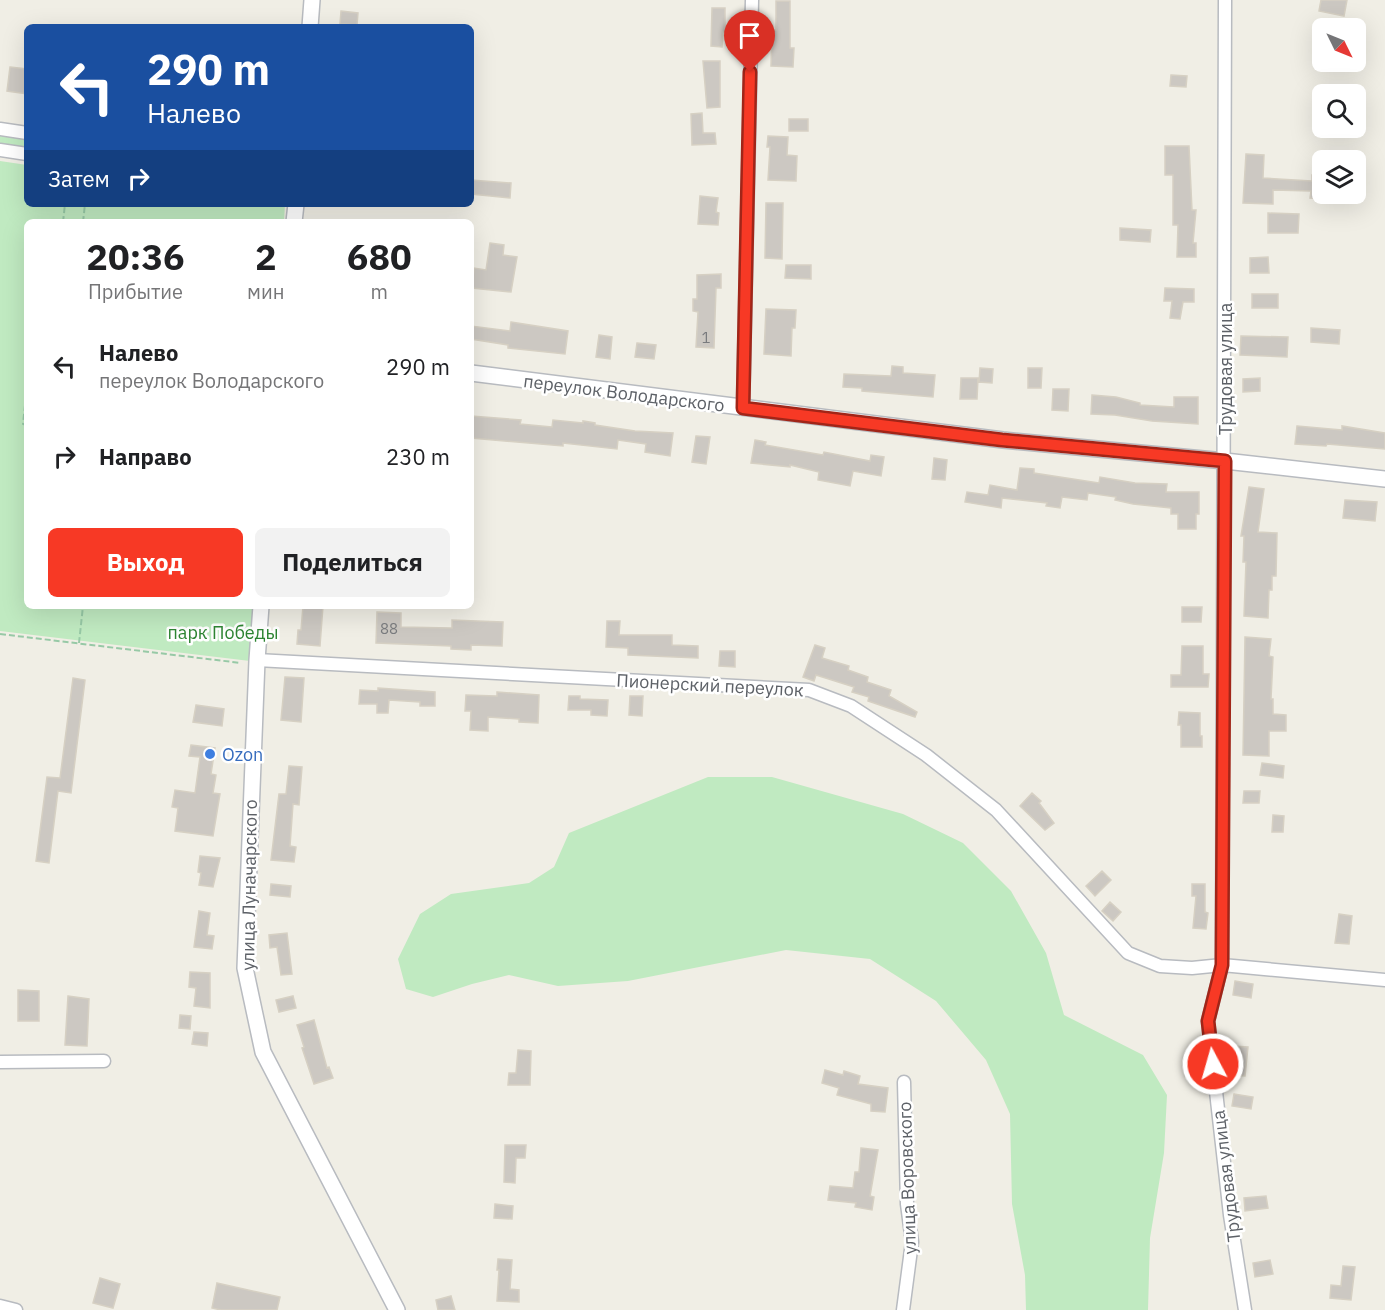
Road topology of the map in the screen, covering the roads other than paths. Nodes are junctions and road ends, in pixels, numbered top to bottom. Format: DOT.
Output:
graph roads {
  1 [pos="312,0"];
  2 [pos="752,0"];
  3 [pos="1225,0"];
  4 [pos="310,24"];
  5 [pos="0,129"];
  6 [pos="24,133"];
  7 [pos="0,150"];
  8 [pos="24,154"];
  9 [pos="474,373"];
  10 [pos="743,408"];
  11 [pos="1225,461"];
  12 [pos="1385,479"];
  13 [pos="261,609"];
  14 [pos="257,662"];
  15 [pos="1222,965"];
  16 [pos="1385,980"];
  17 [pos="104,1061"];
  18 [pos="0,1062"];
  19 [pos="904,1082"];
  20 [pos="0,1306"];
  21 [pos="16,1310"];
  22 [pos="397,1310"];
  23 [pos="903,1310"];
  24 [pos="1245,1310"];
  1 -- 4 [label="street"];
  2 -- 10 [label="street"];
  3 -- 11 [label="street, Трудовая улица"];
  5 -- 6 [label="street"];
  7 -- 8 [label="street"];
  9 -- 10 [label="street, переулок Володарского"];
  10 -- 11 [label="street, переулок Володарского"];
  11 -- 12 [label="street, переулок Володарского"];
  11 -- 15 [label="street, Трудовая улица"];
  13 -- 14 [label="street, улица Луначарского"];
  14 -- 15 [label="street, Пионерский переулок"];
  14 -- 22 [label="street, улица Луначарского"];
  15 -- 16 [label="street, Пионерский переулок"];
  15 -- 24 [label="street, Трудовая улица"];
  17 -- 18 [label="street"];
  19 -- 23 [label="street, улица Воровского"];
  20 -- 21 [label="street"];
}
